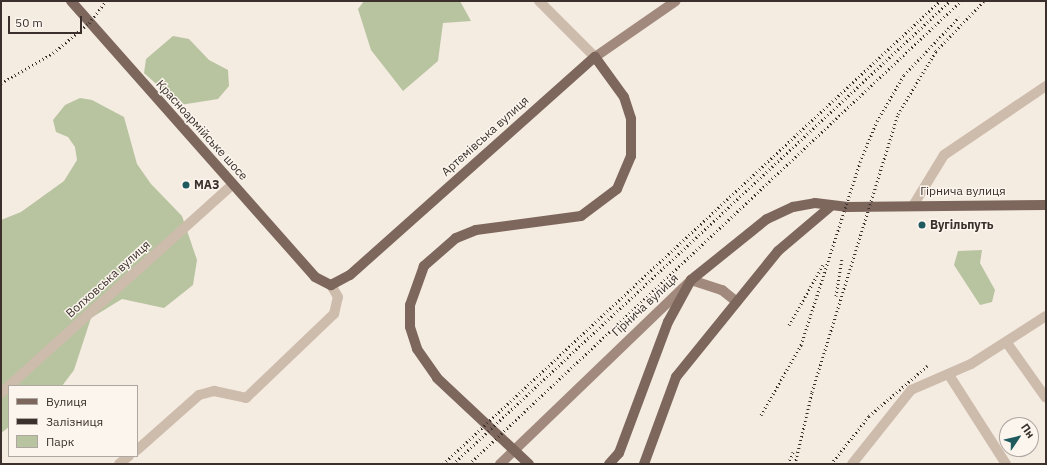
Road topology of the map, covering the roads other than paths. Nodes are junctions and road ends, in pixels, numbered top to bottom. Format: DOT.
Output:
graph roads {
  1 [pos="71,1"];
  2 [pos="539,1"];
  3 [pos="676,1"];
  4 [pos="595,57"];
  5 [pos="1046,86"];
  6 [pos="233,184"];
  7 [pos="914,204"];
  8 [pos="1046,205"];
  9 [pos="831,206"];
  10 [pos="691,280"];
  11 [pos="331,285"];
  12 [pos="737,302"];
  13 [pos="1046,316"];
  14 [pos="1006,342"];
  15 [pos="949,375"];
  16 [pos="10,385"];
  17 [pos="1046,398"];
  18 [pos="138,449"];
  19 [pos="128,457"];
  20 [pos="119,464"];
  21 [pos="500,464"];
  22 [pos="529,464"];
  23 [pos="609,464"];
  24 [pos="644,464"];
  25 [pos="852,464"];
  26 [pos="1006,464"];
  1 -- 6 [label="main road, Красноармійське шосе"];
  2 -- 4 [label="street"];
  3 -- 4 [label="main road, Артемівська вулиця"];
  4 -- 11 [label="main road, Артемівська вулиця"];
  4 -- 22 [label="main road"];
  5 -- 7 [label="street"];
  6 -- 11 [label="main road, Красноармійське шосе"];
  6 -- 16 [label="street, Волховська вулиця"];
  7 -- 8 [label="main road, Гірнича вулиця"];
  7 -- 9 [label="main road, Гірнича вулиця"];
  9 -- 10 [label="main road, Гірнича вулиця"];
  9 -- 12 [label="main road"];
  10 -- 12 [label="main road"];
  10 -- 21 [label="main road, Гірнича вулиця"];
  10 -- 23 [label="main road"];
  11 -- 18 [label="street"];
  12 -- 24 [label="main road"];
  13 -- 14 [label="street"];
  14 -- 15 [label="street"];
  14 -- 17 [label="street"];
  15 -- 25 [label="street"];
  15 -- 26 [label="street"];
  19 -- 20 [label="street"];
}
